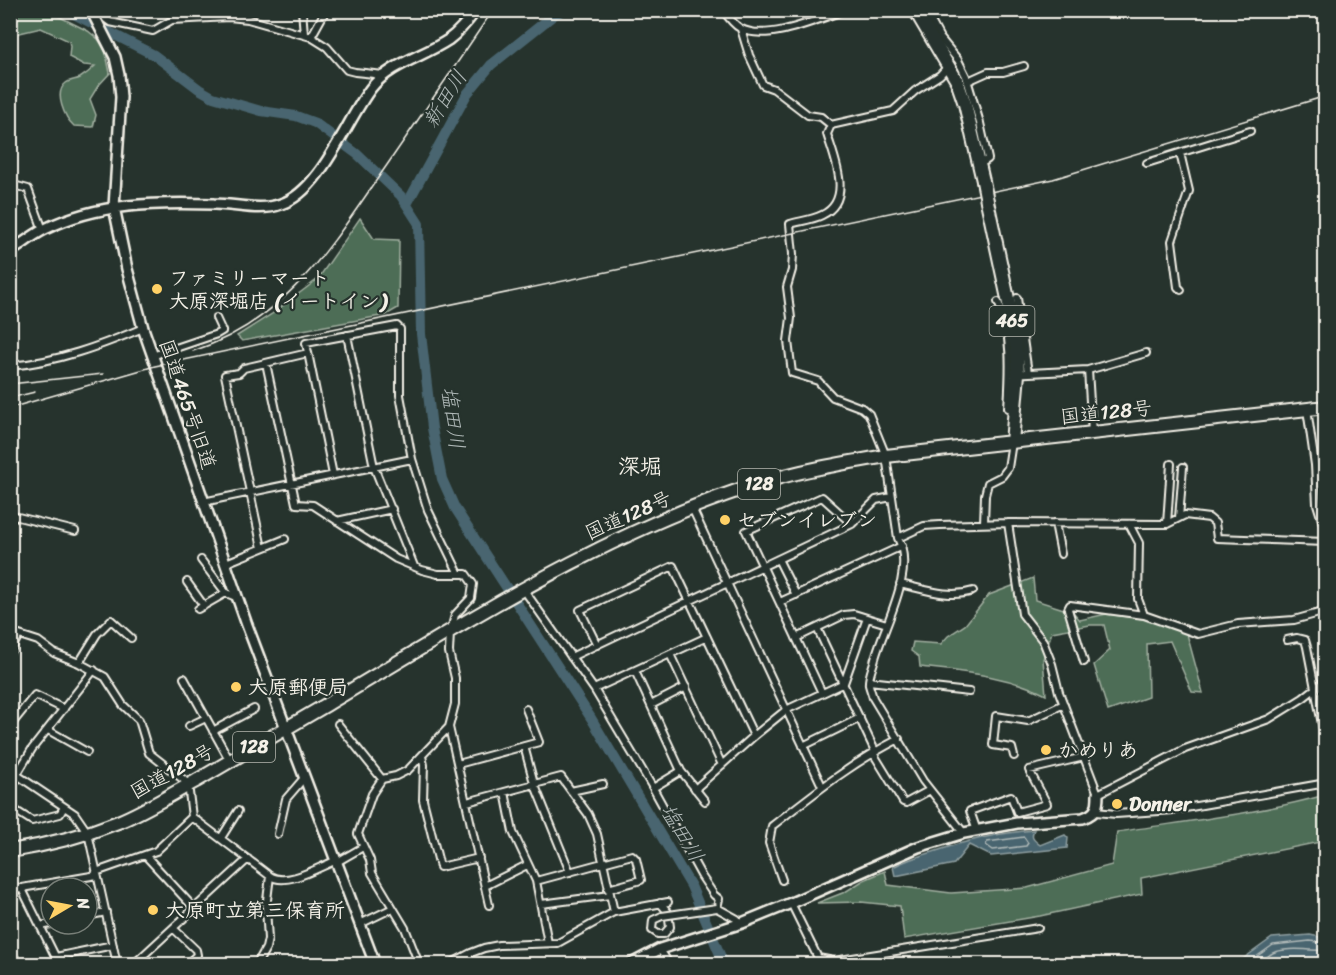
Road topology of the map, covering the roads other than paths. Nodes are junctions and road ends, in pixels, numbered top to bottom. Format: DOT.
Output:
graph roads {
  1 [pos="91,10"];
  2 [pos="101,10"];
  3 [pos="302,10"];
  4 [pos="326,10"];
  5 [pos="476,10"];
  6 [pos="723,10"];
  7 [pos="845,10"];
  8 [pos="915,10"];
  9 [pos="924,10"];
  10 [pos="741,28"];
  11 [pos="304,34"];
  12 [pos="311,37"];
  13 [pos="953,62"];
  14 [pos="1024,66"];
  15 [pos="384,75"];
  16 [pos="968,81"];
  17 [pos="831,125"];
  18 [pos="1250,131"];
  19 [pos="1180,153"];
  20 [pos="985,161"];
  21 [pos="1147,163"];
  22 [pos="10,187"];
  23 [pos="114,207"];
  24 [pos="43,230"];
  25 [pos="10,252"];
  26 [pos="1181,290"];
  27 [pos="1017,298"];
  28 [pos="998,302"];
  29 [pos="216,318"];
  30 [pos="143,328"];
  31 [pos="347,335"];
  32 [pos="308,353"];
  33 [pos="1146,354"];
  34 [pos="152,356"];
  35 [pos="266,363"];
  36 [pos="10,366"];
  37 [pos="1088,370"];
  38 [pos="1018,374"];
  39 [pos="1326,407"];
  40 [pos="1307,409"];
  41 [pos="1092,433"];
  42 [pos="1012,442"];
  43 [pos="886,456"];
  44 [pos="411,459"];
  45 [pos="1170,464"];
  46 [pos="374,467"];
  47 [pos="1183,467"];
  48 [pos="333,475"];
  49 [pos="292,483"];
  50 [pos="250,493"];
  51 [pos="892,497"];
  52 [pos="203,502"];
  53 [pos="692,508"];
  54 [pos="392,509"];
  55 [pos="10,515"];
  56 [pos="1179,518"];
  57 [pos="338,521"];
  58 [pos="1008,523"];
  59 [pos="1055,523"];
  60 [pos="852,524"];
  61 [pos="984,524"];
  62 [pos="1130,524"];
  63 [pos="1167,524"];
  64 [pos="75,531"];
  65 [pos="1326,533"];
  66 [pos="898,538"];
  67 [pos="285,539"];
  68 [pos="1326,542"];
  69 [pos="902,546"];
  70 [pos="262,548"];
  71 [pos="1061,554"];
  72 [pos="778,559"];
  73 [pos="201,560"];
  74 [pos="226,563"];
  75 [pos="414,566"];
  76 [pos="762,567"];
  77 [pos="458,572"];
  78 [pos="187,582"];
  79 [pos="727,584"];
  80 [pos="900,584"];
  81 [pos="524,590"];
  82 [pos="973,591"];
  83 [pos="226,593"];
  84 [pos="796,595"];
  85 [pos="238,598"];
  86 [pos="689,602"];
  87 [pos="780,603"];
  88 [pos="1326,611"];
  89 [pos="1144,615"];
  90 [pos="867,618"];
  91 [pos="887,624"];
  92 [pos="817,628"];
  93 [pos="10,632"];
  94 [pos="450,633"];
  95 [pos="18,635"];
  96 [pos="707,637"];
  97 [pos="131,638"];
  98 [pos="796,638"];
  99 [pos="1287,640"];
  100 [pos="597,645"];
  101 [pos="10,652"];
  102 [pos="670,654"];
  103 [pos="571,657"];
  104 [pos="1084,662"];
  105 [pos="79,663"];
  106 [pos="94,670"];
  107 [pos="635,671"];
  108 [pos="184,678"];
  109 [pos="1326,680"];
  110 [pos="869,681"];
  111 [pos="844,683"];
  112 [pos="686,687"];
  113 [pos="1316,687"];
  114 [pos="594,689"];
  115 [pos="969,692"];
  116 [pos="822,693"];
  117 [pos="1064,704"];
  118 [pos="651,705"];
  119 [pos="254,708"];
  120 [pos="64,709"];
  121 [pos="526,709"];
  122 [pos="786,710"];
  123 [pos="206,718"];
  124 [pos="860,718"];
  125 [pos="338,724"];
  126 [pos="10,726"];
  127 [pos="189,726"];
  128 [pos="449,727"];
  129 [pos="286,728"];
  130 [pos="48,729"];
  131 [pos="213,731"];
  132 [pos="754,736"];
  133 [pos="899,740"];
  134 [pos="1326,745"];
  135 [pos="524,746"];
  136 [pos="803,746"];
  137 [pos="87,752"];
  138 [pos="874,752"];
  139 [pos="422,756"];
  140 [pos="1014,756"];
  141 [pos="1084,757"];
  142 [pos="230,762"];
  143 [pos="458,764"];
  144 [pos="722,765"];
  145 [pos="681,771"];
  146 [pos="17,775"];
  147 [pos="304,778"];
  148 [pos="382,779"];
  149 [pos="534,783"];
  150 [pos="603,783"];
  151 [pos="1326,783"];
  152 [pos="10,786"];
  153 [pos="188,786"];
  154 [pos="822,786"];
  155 [pos="653,788"];
  156 [pos="695,789"];
  157 [pos="930,790"];
  158 [pos="571,791"];
  159 [pos="505,792"];
  160 [pos="1098,794"];
  161 [pos="705,801"];
  162 [pos="467,802"];
  163 [pos="10,807"];
  164 [pos="64,807"];
  165 [pos="238,811"];
  166 [pos="1096,812"];
  167 [pos="192,818"];
  168 [pos="977,831"];
  169 [pos="88,833"];
  170 [pos="964,833"];
  171 [pos="278,834"];
  172 [pos="221,838"];
  173 [pos="363,847"];
  174 [pos="10,851"];
  175 [pos="144,855"];
  176 [pos="479,858"];
  177 [pos="248,859"];
  178 [pos="337,861"];
  179 [pos="602,864"];
  180 [pos="528,865"];
  181 [pos="570,872"];
  182 [pos="97,874"];
  183 [pos="270,876"];
  184 [pos="536,880"];
  185 [pos="782,880"];
  186 [pos="485,886"];
  187 [pos="22,889"];
  188 [pos="10,890"];
  189 [pos="609,892"];
  190 [pos="668,902"];
  191 [pos="660,903"];
  192 [pos="791,903"];
  193 [pos="489,904"];
  194 [pos="541,904"];
  195 [pos="194,908"];
  196 [pos="717,908"];
  197 [pos="393,909"];
  198 [pos="106,912"];
  199 [pos="614,912"];
  200 [pos="99,913"];
  201 [pos="739,921"];
  202 [pos="39,924"];
  203 [pos="360,924"];
  204 [pos="173,928"];
  205 [pos="1038,928"];
  206 [pos="45,936"];
  207 [pos="548,944"];
  208 [pos="113,945"];
  209 [pos="665,947"];
  210 [pos="10,950"];
  211 [pos="468,955"];
  212 [pos="56,957"];
  213 [pos="258,961"];
  214 [pos="18,964"];
  215 [pos="59,964"];
  216 [pos="117,964"];
  217 [pos="134,964"];
  218 [pos="187,964"];
  219 [pos="267,964"];
  220 [pos="375,964"];
  221 [pos="419,964"];
  222 [pos="450,964"];
  223 [pos="472,964"];
  224 [pos="631,964"];
  225 [pos="669,964"];
  1 -- 23 [label="street, 国道465号旧道"];
  2 -- 11 [label="street"];
  3 -- 11 [label="street"];
  4 -- 12 [label="street"];
  5 -- 15 [label="street"];
  6 -- 10 [label="street"];
  7 -- 10 [label="street"];
  8 -- 13 [label="highway, 465"];
  9 -- 13 [label="street"];
  10 -- 17 [label="street"];
  11 -- 12 [label="street"];
  12 -- 15 [label="street"];
  13 -- 16 [label="street"];
  13 -- 17 [label="street"];
  13 -- 38 [label="highway, 465, bridge"];
  14 -- 16 [label="street"];
  15 -- 23 [label="street"];
  16 -- 20 [label="street"];
  17 -- 43 [label="street"];
  18 -- 19 [label="street"];
  19 -- 21 [label="street"];
  19 -- 26 [label="street"];
  22 -- 24 [label="street"];
  23 -- 24 [label="street"];
  23 -- 30 [label="street, 国道465号旧道"];
  24 -- 25 [label="street"];
  27 -- 38 [label="street"];
  28 -- 38 [label="street"];
  29 -- 34 [label="street"];
  30 -- 34 [label="street, 国道465号旧道"];
  30 -- 36 [label="street"];
  31 -- 32 [label="street"];
  31 -- 44 [label="street"];
  31 -- 46 [label="street"];
  32 -- 35 [label="street"];
  32 -- 48 [label="street"];
  33 -- 37 [label="street"];
  34 -- 52 [label="street, 国道465号旧道"];
  35 -- 49 [label="street"];
  35 -- 50 [label="street"];
  37 -- 38 [label="street"];
  37 -- 41 [label="street"];
  38 -- 42 [label="highway, 465"];
  39 -- 40 [label="highway, 国道128号 / 128"];
  40 -- 41 [label="highway, 国道128号 / 128"];
  40 -- 65 [label="street"];
  41 -- 42 [label="highway, 国道128号 / 128"];
  42 -- 43 [label="highway, 国道128号 / 128"];
  42 -- 61 [label="street"];
  43 -- 51 [label="street"];
  43 -- 53 [label="highway, 国道128号 / 128"];
  44 -- 46 [label="street"];
  44 -- 77 [label="street"];
  45 -- 63 [label="street"];
  46 -- 48 [label="street"];
  46 -- 54 [label="street"];
  47 -- 56 [label="street"];
  48 -- 49 [label="street"];
  49 -- 50 [label="street"];
  49 -- 57 [label="street"];
  50 -- 52 [label="street"];
  50 -- 70 [label="street"];
  51 -- 60 [label="street"];
  51 -- 66 [label="street"];
  52 -- 74 [label="street, 国道465号旧道"];
  53 -- 79 [label="street"];
  53 -- 81 [label="highway, 国道128号 / 128"];
  54 -- 57 [label="street"];
  54 -- 75 [label="street"];
  55 -- 64 [label="street"];
  56 -- 63 [label="street"];
  56 -- 68 [label="street"];
  57 -- 75 [label="street"];
  58 -- 59 [label="street"];
  58 -- 61 [label="street"];
  58 -- 117 [label="street"];
  59 -- 62 [label="street"];
  59 -- 71 [label="street"];
  60 -- 72 [label="street"];
  60 -- 76 [label="street"];
  61 -- 66 [label="street"];
  62 -- 63 [label="street"];
  62 -- 89 [label="street"];
  66 -- 69 [label="street"];
  67 -- 70 [label="street"];
  69 -- 80 [label="street"];
  69 -- 84 [label="street"];
  70 -- 74 [label="street"];
  72 -- 76 [label="street"];
  72 -- 84 [label="street"];
  73 -- 83 [label="street"];
  74 -- 85 [label="street, 国道465号旧道"];
  75 -- 77 [label="street"];
  76 -- 79 [label="street"];
  76 -- 87 [label="street"];
  77 -- 94 [label="street"];
  78 -- 83 [label="street"];
  79 -- 86 [label="street"];
  79 -- 122 [label="street"];
  80 -- 82 [label="street"];
  80 -- 91 [label="street"];
  81 -- 94 [label="highway, 国道128号 / 128"];
  81 -- 103 [label="street"];
  83 -- 85 [label="street"];
  84 -- 87 [label="street"];
  85 -- 129 [label="street, 国道465号旧道"];
  86 -- 96 [label="street"];
  86 -- 100 [label="street"];
  86 -- 100 [label="street"];
  87 -- 98 [label="street"];
  88 -- 89 [label="street"];
  89 -- 104 [label="street"];
  90 -- 91 [label="street"];
  90 -- 92 [label="street"];
  90 -- 111 [label="street"];
  91 -- 110 [label="street"];
  92 -- 98 [label="street"];
  92 -- 111 [label="street"];
  93 -- 95 [label="street"];
  94 -- 128 [label="street"];
  94 -- 129 [label="highway, 国道128号 / 128"];
  95 -- 101 [label="street"];
  95 -- 105 [label="street"];
  96 -- 102 [label="street"];
  96 -- 132 [label="street"];
  97 -- 105 [label="street"];
  98 -- 116 [label="street"];
  99 -- 113 [label="street"];
  100 -- 103 [label="street"];
  102 -- 107 [label="street"];
  102 -- 112 [label="street"];
  103 -- 114 [label="street"];
  105 -- 106 [label="street"];
  106 -- 120 [label="street"];
  106 -- 153 [label="street"];
  107 -- 114 [label="street"];
  107 -- 118 [label="street"];
  108 -- 123 [label="street"];
  109 -- 113 [label="street"];
  110 -- 115 [label="street"];
  110 -- 133 [label="street"];
  111 -- 116 [label="street"];
  111 -- 124 [label="street"];
  112 -- 118 [label="street"];
  112 -- 144 [label="street"];
  113 -- 134 [label="street"];
  113 -- 160 [label="street"];
  114 -- 155 [label="street"];
  116 -- 122 [label="street"];
  117 -- 140 [label="street"];
  117 -- 141 [label="street"];
  118 -- 145 [label="street"];
  119 -- 131 [label="street"];
  120 -- 126 [label="street"];
  120 -- 130 [label="street"];
  121 -- 135 [label="street"];
  122 -- 132 [label="street"];
  122 -- 136 [label="street"];
  123 -- 127 [label="street"];
  123 -- 131 [label="street"];
  124 -- 136 [label="street"];
  124 -- 138 [label="street"];
  125 -- 148 [label="street"];
  128 -- 139 [label="street"];
  128 -- 143 [label="street"];
  129 -- 142 [label="highway, 国道128号 / 128"];
  129 -- 147 [label="street, 国道465号旧道"];
  130 -- 137 [label="street"];
  130 -- 146 [label="street"];
  131 -- 142 [label="street"];
  132 -- 144 [label="street"];
  133 -- 138 [label="street"];
  133 -- 157 [label="street"];
  135 -- 143 [label="street"];
  135 -- 149 [label="street"];
  136 -- 154 [label="street"];
  138 -- 154 [label="street"];
  138 -- 157 [label="street"];
  139 -- 148 [label="street"];
  139 -- 176 [label="street"];
  141 -- 160 [label="street"];
  141 -- 168 [label="street"];
  142 -- 153 [label="highway, 国道128号 / 128"];
  143 -- 162 [label="street"];
  144 -- 156 [label="street"];
  145 -- 155 [label="street"];
  145 -- 156 [label="street"];
  146 -- 152 [label="street"];
  146 -- 164 [label="street"];
  147 -- 171 [label="street"];
  147 -- 178 [label="street, 国道465号旧道"];
  148 -- 173 [label="street"];
  149 -- 158 [label="street"];
  149 -- 159 [label="street"];
  149 -- 181 [label="street"];
  150 -- 158 [label="street"];
  151 -- 166 [label="street"];
  153 -- 167 [label="street"];
  153 -- 169 [label="highway, 国道128号 / 128"];
  154 -- 185 [label="street"];
  155 -- 196 [label="street"];
  156 -- 161 [label="street"];
  157 -- 170 [label="street"];
  158 -- 179 [label="street"];
  159 -- 162 [label="street"];
  159 -- 180 [label="street"];
  160 -- 166 [label="street"];
  162 -- 176 [label="street"];
  163 -- 164 [label="street"];
  164 -- 169 [label="street"];
  165 -- 172 [label="street"];
  166 -- 168 [label="street"];
  167 -- 172 [label="street"];
  167 -- 175 [label="street"];
  168 -- 170 [label="street"];
  169 -- 174 [label="highway, 国道128号 / 128"];
  169 -- 182 [label="street"];
  170 -- 192 [label="street"];
  172 -- 177 [label="street"];
  173 -- 178 [label="street"];
  173 -- 197 [label="street"];
  175 -- 182 [label="street"];
  175 -- 195 [label="street"];
  176 -- 186 [label="street"];
  177 -- 183 [label="street"];
  177 -- 195 [label="street"];
  178 -- 183 [label="street"];
  178 -- 203 [label="street, 国道465号旧道"];
  179 -- 181 [label="street"];
  179 -- 189 [label="street"];
  179 -- 189 [label="street"];
  180 -- 184 [label="street"];
  180 -- 186 [label="street"];
  181 -- 184 [label="street"];
  182 -- 187 [label="street"];
  182 -- 198 [label="street"];
  183 -- 213 [label="street"];
  184 -- 194 [label="street"];
  186 -- 193 [label="street"];
  187 -- 188 [label="street"];
  187 -- 202 [label="street"];
  189 -- 194 [label="street"];
  189 -- 199 [label="street"];
  190 -- 191 [label="street"];
  191 -- 196 [label="street, bridge"];
  191 -- 199 [label="street"];
  192 -- 201 [label="street"];
  192 -- 205 [label="street"];
  194 -- 207 [label="street"];
  195 -- 204 [label="street"];
  196 -- 201 [label="street"];
  197 -- 203 [label="street"];
  197 -- 221 [label="street"];
  198 -- 200 [label="street"];
  198 -- 208 [label="street"];
  199 -- 207 [label="street"];
  201 -- 209 [label="street"];
  203 -- 220 [label="street, 国道465号旧道"];
  204 -- 217 [label="street"];
  204 -- 218 [label="street"];
  206 -- 212 [label="street"];
  207 -- 211 [label="street"];
  208 -- 212 [label="street"];
  208 -- 216 [label="street"];
  209 -- 224 [label="street"];
  209 -- 225 [label="street"];
  210 -- 214 [label="street"];
  211 -- 222 [label="street"];
  211 -- 223 [label="street"];
  212 -- 215 [label="street"];
  213 -- 219 [label="street"];
}
